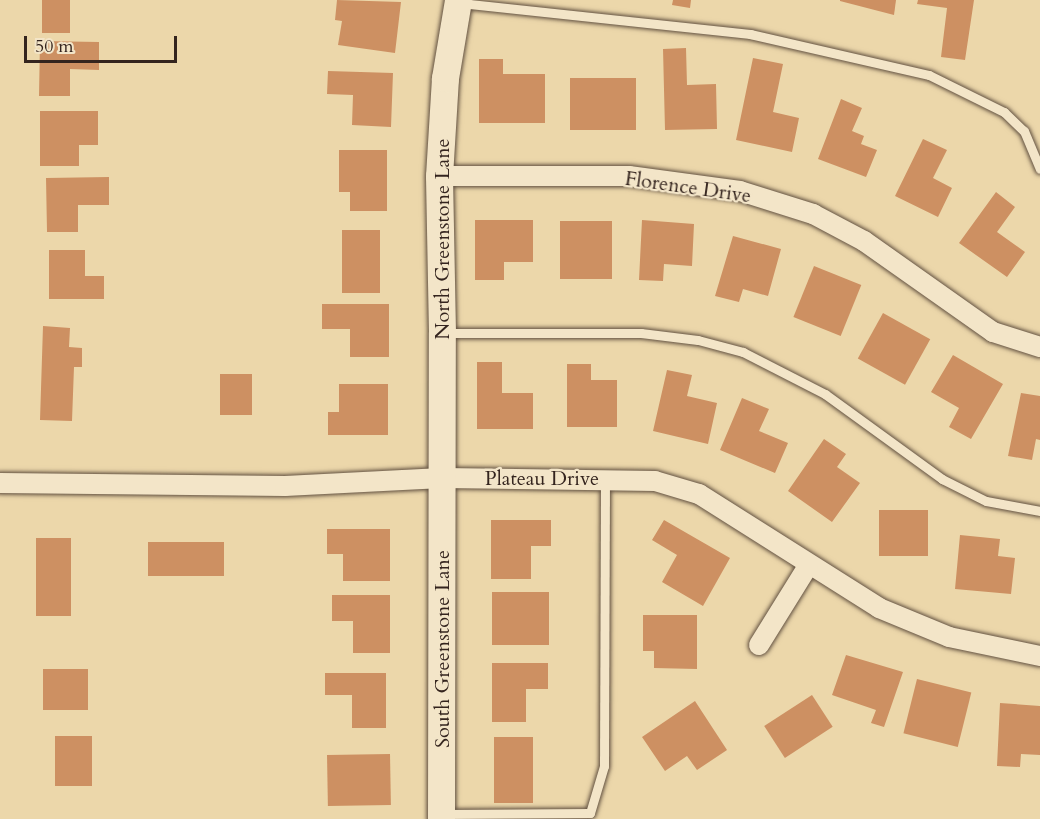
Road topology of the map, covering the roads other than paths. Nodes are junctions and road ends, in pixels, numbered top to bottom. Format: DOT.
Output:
graph roads {
  1 [pos="458,1"];
  2 [pos="1040,169"];
  3 [pos="439,176"];
  4 [pos="442,333"];
  5 [pos="1040,347"];
  6 [pos="442,478"];
  7 [pos="605,478"];
  8 [pos="0,483"];
  9 [pos="1040,512"];
  10 [pos="808,566"];
  11 [pos="759,645"];
  12 [pos="1040,656"];
  13 [pos="441,817"];
  1 -- 2 [label="lane"];
  1 -- 3 [label="street, North Greenstone Lane"];
  3 -- 4 [label="street, North Greenstone Lane"];
  3 -- 5 [label="street, Florence Drive"];
  4 -- 6 [label="street, North Greenstone Lane"];
  4 -- 9 [label="lane"];
  6 -- 7 [label="street, Plateau Drive"];
  6 -- 8 [label="street, Plateau Drive"];
  6 -- 13 [label="street, South Greenstone Lane"];
  7 -- 10 [label="street, Plateau Drive"];
  7 -- 13 [label="lane"];
  10 -- 11 [label="street"];
  10 -- 12 [label="street, Plateau Drive"];
}
